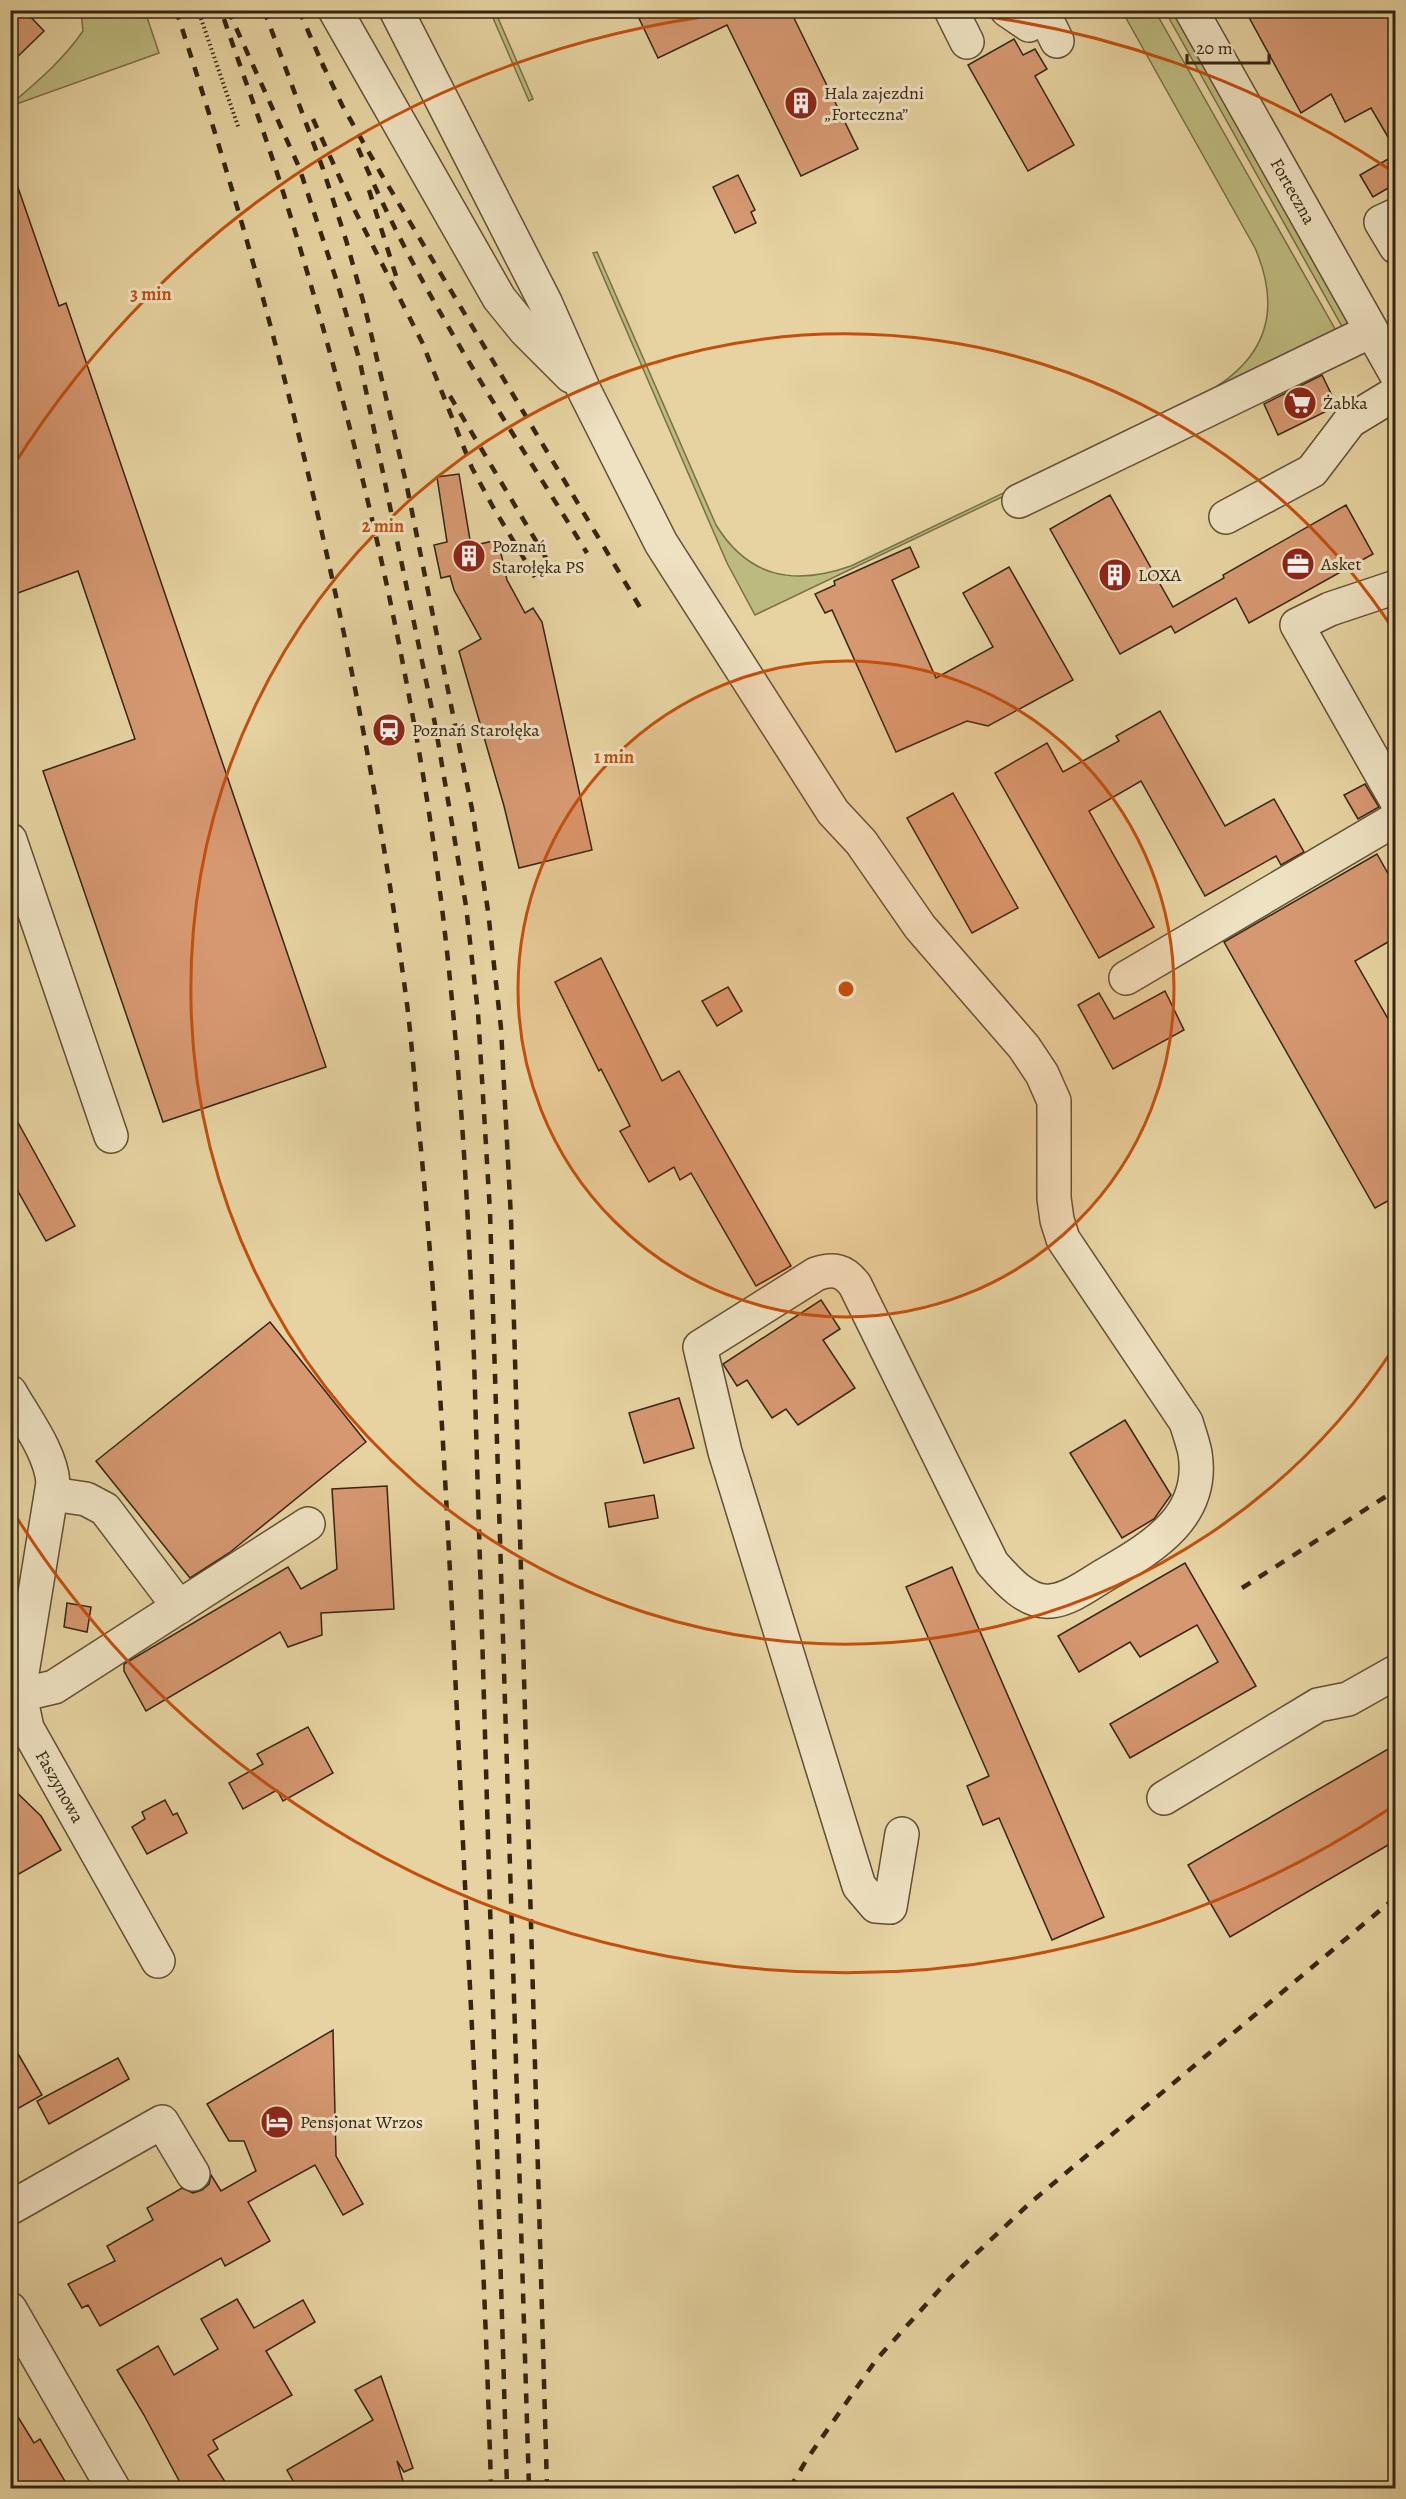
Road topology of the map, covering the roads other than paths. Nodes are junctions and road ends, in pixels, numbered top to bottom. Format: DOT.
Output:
graph roads {
  1 [pos="335,10"];
  2 [pos="396,10"];
  3 [pos="951,10"];
  4 [pos="1191,10"];
  5 [pos="1026,16"];
  6 [pos="1057,41"];
  7 [pos="967,42"];
  8 [pos="1395,214"];
  9 [pos="1395,248"];
  10 [pos="1371,331"];
  11 [pos="1395,374"];
  12 [pos="583,388"];
  13 [pos="1395,393"];
  14 [pos="1019,501"];
  15 [pos="1226,518"];
  16 [pos="1395,586"];
  17 [pos="1395,800"];
  18 [pos="1395,819"];
  19 [pos="10,840"];
  20 [pos="1126,978"];
  21 [pos="111,1136"];
  22 [pos="10,1392"];
  23 [pos="52,1494"];
  24 [pos="308,1524"];
  25 [pos="179,1607"];
  26 [pos="1395,1672"];
  27 [pos="20,1695"];
  28 [pos="1164,1798"];
  29 [pos="902,1834"];
  30 [pos="158,1961"];
  31 [pos="193,2174"];
  32 [pos="10,2208"];
  33 [pos="10,2309"];
  34 [pos="113,2488"];
  1 -- 12 [label="street"];
  2 -- 12 [label="street"];
  3 -- 7 [label="street"];
  4 -- 10 [label="street, Forteczna"];
  5 -- 6 [label="street"];
  8 -- 9 [label="street"];
  10 -- 11 [label="street, Forteczna"];
  10 -- 14 [label="street"];
  12 -- 29 [label="street"];
  13 -- 15 [label="street"];
  16 -- 17 [label="street"];
  18 -- 20 [label="street"];
  19 -- 21 [label="street"];
  22 -- 23 [label="street, Faszynowa"];
  23 -- 25 [label="street"];
  23 -- 27 [label="street, Faszynowa"];
  24 -- 25 [label="street"];
  25 -- 27 [label="street"];
  26 -- 28 [label="street"];
  27 -- 30 [label="street, Faszynowa"];
  31 -- 32 [label="street"];
  33 -- 34 [label="street"];
}
